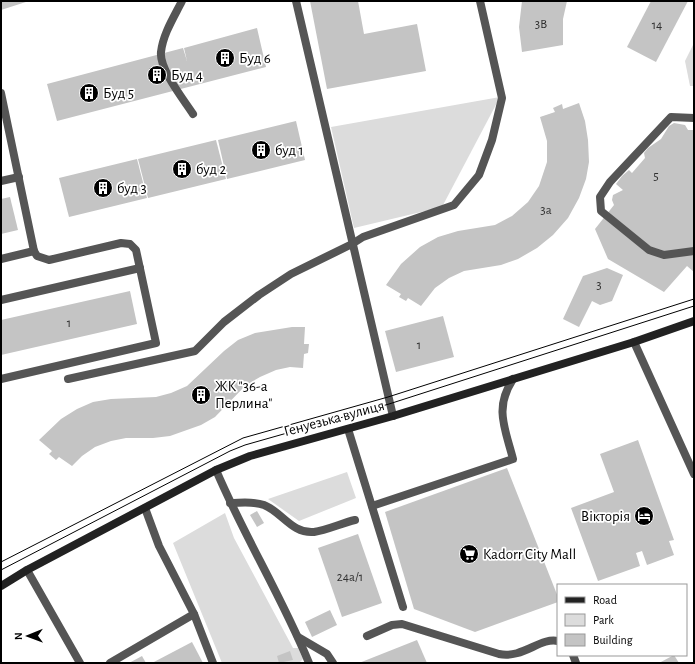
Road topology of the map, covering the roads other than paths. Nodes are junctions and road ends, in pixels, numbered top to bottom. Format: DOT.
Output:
graph roads {
  1 [pos="182,1"];
  2 [pos="296,1"];
  3 [pos="480,1"];
  4 [pos="1,93"];
  5 [pos="193,114"];
  6 [pos="694,118"];
  7 [pos="4,127"];
  8 [pos="19,177"];
  9 [pos="1,182"];
  10 [pos="352,244"];
  11 [pos="34,251"];
  12 [pos="694,251"];
  13 [pos="1,259"];
  14 [pos="140,268"];
  15 [pos="1,300"];
  16 [pos="694,321"];
  17 [pos="634,342"];
  18 [pos="1,379"];
  19 [pos="68,379"];
  20 [pos="513,379"];
  21 [pos="392,416"];
  22 [pos="348,428"];
  23 [pos="216,470"];
  24 [pos="694,474"];
  25 [pos="230,503"];
  26 [pos="372,506"];
  27 [pos="145,508"];
  28 [pos="355,520"];
  29 [pos="27,570"];
  30 [pos="1,586"];
  31 [pos="403,607"];
  32 [pos="194,614"];
  33 [pos="367,636"];
  34 [pos="298,637"];
  35 [pos="557,641"];
  36 [pos="80,663"];
  37 [pos="110,663"];
  38 [pos="213,663"];
  39 [pos="309,663"];
  40 [pos="333,663"];
  1 -- 5 [label="lane"];
  2 -- 10 [label="lane"];
  3 -- 10 [label="lane"];
  4 -- 7 [label="lane"];
  6 -- 12 [label="lane"];
  7 -- 8 [label="lane"];
  8 -- 9 [label="lane"];
  8 -- 11 [label="lane"];
  10 -- 19 [label="lane"];
  10 -- 21 [label="lane"];
  11 -- 13 [label="lane"];
  11 -- 14 [label="lane"];
  14 -- 15 [label="lane"];
  14 -- 18 [label="lane"];
  16 -- 17 [label="main road, Генуезька вулиця"];
  17 -- 20 [label="main road, Генуезька вулиця"];
  17 -- 24 [label="lane"];
  20 -- 21 [label="main road, Генуезька вулиця"];
  20 -- 26 [label="lane"];
  21 -- 22 [label="main road, Генуезька вулиця"];
  22 -- 23 [label="main road, Генуезька вулиця"];
  22 -- 26 [label="lane"];
  23 -- 25 [label="lane"];
  23 -- 27 [label="main road, Генуезька вулиця"];
  25 -- 28 [label="lane"];
  25 -- 34 [label="lane"];
  26 -- 31 [label="lane"];
  27 -- 29 [label="main road, Генуезька вулиця"];
  27 -- 32 [label="lane"];
  29 -- 30 [label="main road, Генуезька вулиця"];
  29 -- 36 [label="lane"];
  32 -- 37 [label="lane"];
  32 -- 38 [label="lane"];
  33 -- 35 [label="lane"];
  34 -- 39 [label="lane"];
  34 -- 40 [label="lane"];
}
